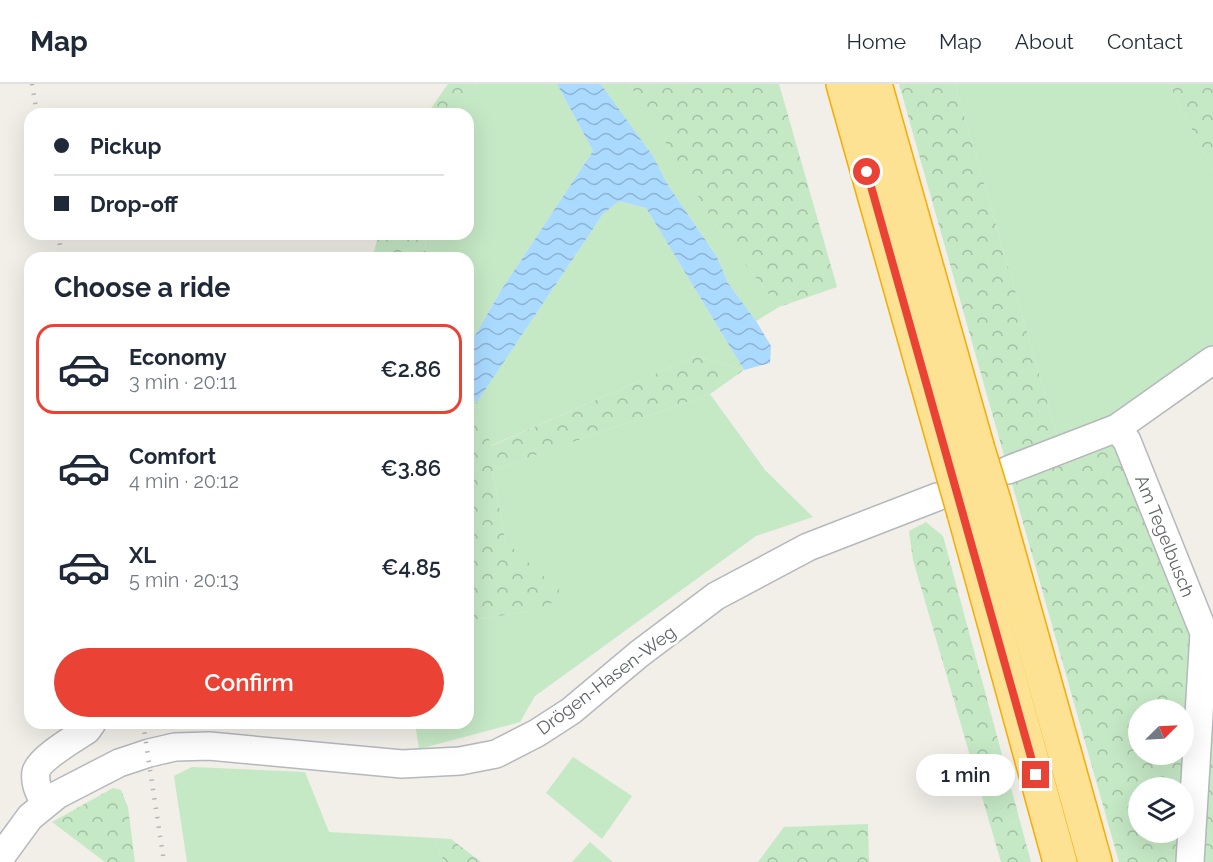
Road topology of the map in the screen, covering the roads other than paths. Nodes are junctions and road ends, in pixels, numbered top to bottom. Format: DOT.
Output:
graph roads {
  1 [pos="843,84"];
  2 [pos="875,84"];
  3 [pos="1213,360"];
  4 [pos="1117,428"];
  5 [pos="963,452"];
  6 [pos="1008,470"];
  7 [pos="951,505"];
  8 [pos="88,729"];
  9 [pos="38,815"];
  10 [pos="0,858"];
  11 [pos="1060,862"];
  12 [pos="1095,862"];
  13 [pos="1190,862"];
  1 -- 5 [label="highway"];
  2 -- 5 [label="highway"];
  3 -- 4 [label="street"];
  4 -- 6 [label="street"];
  4 -- 13 [label="street, Am Tegelbusch"];
  5 -- 7 [label="highway, bridge"];
  5 -- 12 [label="highway, bridge"];
  7 -- 9 [label="street, Drögen-Hasen-Weg"];
  7 -- 11 [label="highway"];
  8 -- 9 [label="street"];
  9 -- 10 [label="street, Drögen-Hasen-Weg"];
}
